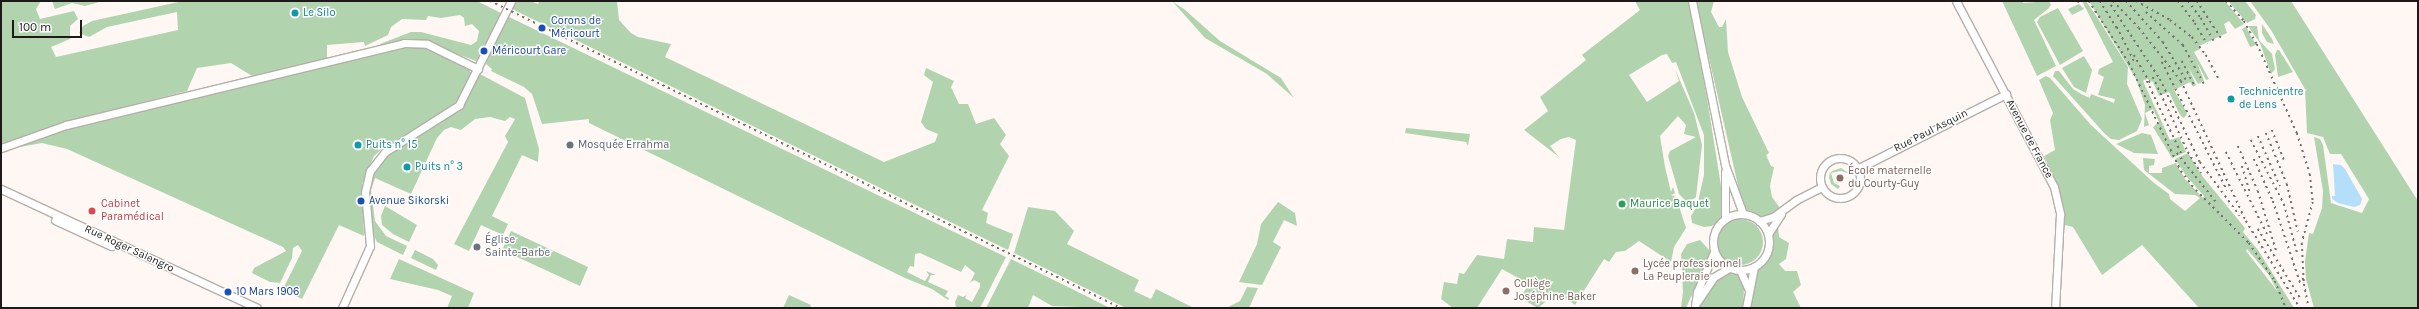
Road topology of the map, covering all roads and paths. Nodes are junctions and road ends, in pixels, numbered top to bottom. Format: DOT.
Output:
graph roads {
  1 [pos="511,1"];
  2 [pos="1692,1"];
  3 [pos="1956,1"];
  4 [pos="478,69"];
  5 [pos="2006,94"];
  6 [pos="1,148"];
  7 [pos="1725,165"];
  8 [pos="1857,169"];
  9 [pos="1822,187"];
  10 [pos="1,189"];
  11 [pos="1,195"];
  12 [pos="1784,210"];
  13 [pos="1743,214"];
  14 [pos="1725,219"];
  15 [pos="1759,221"];
  16 [pos="1768,234"];
  17 [pos="1714,252"];
  18 [pos="1754,267"];
  19 [pos="1729,268"];
  20 [pos="1740,270"];
  21 [pos="1748,288"];
  22 [pos="1694,307"];
  23 [pos="246,308"];
  24 [pos="257,308"];
  25 [pos="342,308"];
  26 [pos="1746,308"];
  27 [pos="2055,308"];
  1 -- 4 [label="street"];
  2 -- 7 [label="street"];
  3 -- 5 [label="street, Avenue de France"];
  4 -- 6 [label="street"];
  4 -- 25 [label="street"];
  5 -- 8 [label="street, Rue Paul Asquin"];
  5 -- 27 [label="street, Avenue de France"];
  7 -- 13 [label="street"];
  7 -- 14 [label="street"];
  8 -- 9 [label="street"];
  8 -- 9 [label="street"];
  9 -- 12 [label="street"];
  10 -- 24 [label="street, Rue Roger Salengro"];
  11 -- 23 [label="street, Rue Roger Salengro"];
  12 -- 15 [label="street"];
  12 -- 16 [label="street"];
  13 -- 14 [label="street"];
  13 -- 15 [label="street"];
  14 -- 17 [label="street"];
  15 -- 16 [label="street"];
  16 -- 18 [label="street"];
  17 -- 19 [label="street"];
  17 -- 22 [label="street"];
  18 -- 20 [label="street"];
  18 -- 21 [label="street"];
  19 -- 20 [label="street"];
  19 -- 22 [label="street"];
  20 -- 21 [label="street"];
  21 -- 26 [label="street"];
}
